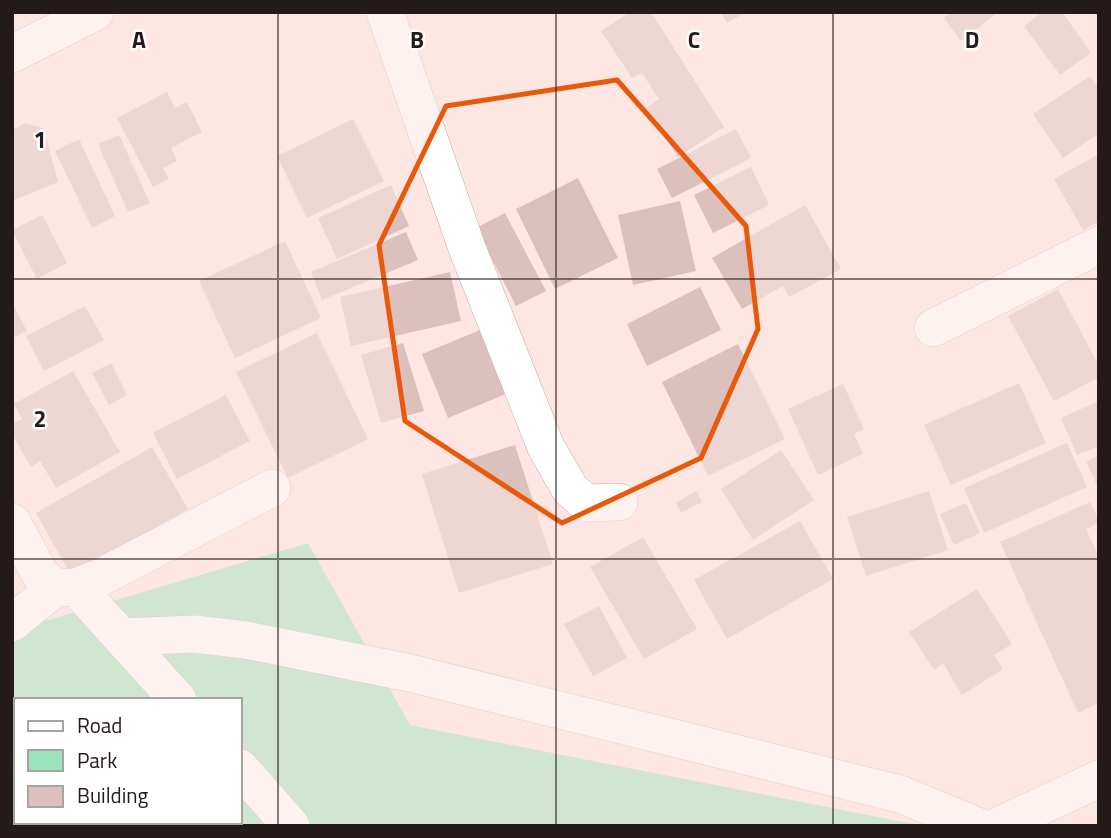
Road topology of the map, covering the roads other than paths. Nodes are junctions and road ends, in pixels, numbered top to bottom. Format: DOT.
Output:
graph roads {
  1 [pos="95,12"];
  2 [pos="386,12"];
  3 [pos="12,54"];
  4 [pos="1099,245"];
  5 [pos="933,328"];
  6 [pos="272,488"];
  7 [pos="619,502"];
  8 [pos="12,522"];
  9 [pos="66,588"];
  10 [pos="12,623"];
  11 [pos="121,637"];
  12 [pos="176,698"];
  13 [pos="242,770"];
  14 [pos="1099,779"];
  15 [pos="291,826"];
  16 [pos="977,826"];
  17 [pos="998,826"];
  1 -- 3 [label="street"];
  2 -- 7 [label="street"];
  4 -- 5 [label="street"];
  6 -- 9 [label="street"];
  8 -- 9 [label="street"];
  9 -- 10 [label="street"];
  9 -- 11 [label="street"];
  11 -- 12 [label="street"];
  11 -- 16 [label="street"];
  13 -- 15 [label="street"];
  14 -- 17 [label="street"];
}
